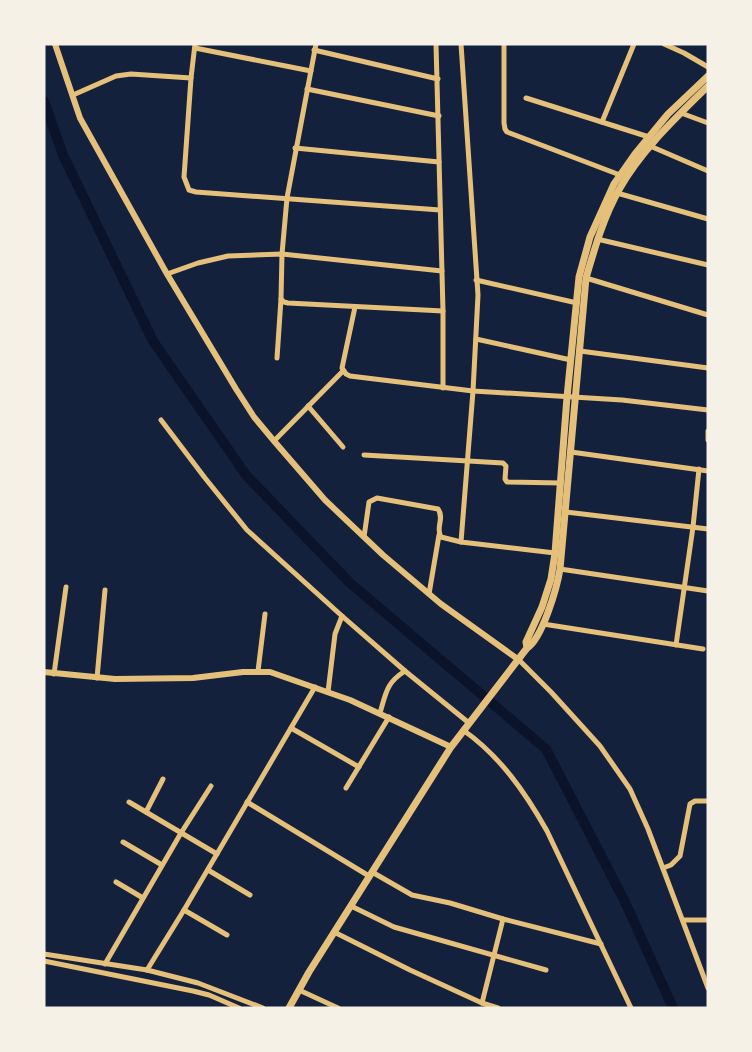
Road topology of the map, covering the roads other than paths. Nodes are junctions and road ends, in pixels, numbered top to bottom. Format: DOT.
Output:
graph roads {
  1 [pos="55,44"];
  2 [pos="461,44"];
  3 [pos="504,44"];
  4 [pos="634,44"];
  5 [pos="664,44"];
  6 [pos="434,45"];
  7 [pos="195,46"];
  8 [pos="315,47"];
  9 [pos="708,67"];
  10 [pos="311,71"];
  11 [pos="708,76"];
  12 [pos="191,78"];
  13 [pos="438,79"];
  14 [pos="708,86"];
  15 [pos="307,89"];
  16 [pos="72,95"];
  17 [pos="526,98"];
  18 [pos="681,113"];
  19 [pos="439,116"];
  20 [pos="602,122"];
  21 [pos="708,123"];
  22 [pos="649,137"];
  23 [pos="650,146"];
  24 [pos="295,148"];
  25 [pos="439,162"];
  26 [pos="708,171"];
  27 [pos="620,175"];
  28 [pos="617,193"];
  29 [pos="287,198"];
  30 [pos="440,210"];
  31 [pos="708,219"];
  32 [pos="597,239"];
  33 [pos="282,254"];
  34 [pos="708,265"];
  35 [pos="442,271"];
  36 [pos="167,274"];
  37 [pos="586,278"];
  38 [pos="477,280"];
  39 [pos="281,299"];
  40 [pos="577,303"];
  41 [pos="355,307"];
  42 [pos="443,311"];
  43 [pos="708,315"];
  44 [pos="476,339"];
  45 [pos="580,351"];
  46 [pos="277,358"];
  47 [pos="571,360"];
  48 [pos="708,368"];
  49 [pos="343,371"];
  50 [pos="443,388"];
  51 [pos="473,391"];
  52 [pos="571,398"];
  53 [pos="308,406"];
  54 [pos="708,410"];
  55 [pos="161,420"];
  56 [pos="708,431"];
  57 [pos="708,440"];
  58 [pos="274,441"];
  59 [pos="343,447"];
  60 [pos="571,453"];
  61 [pos="365,455"];
  62 [pos="467,460"];
  63 [pos="699,469"];
  64 [pos="708,471"];
  65 [pos="561,483"];
  66 [pos="566,512"];
  67 [pos="693,527"];
  68 [pos="708,529"];
  69 [pos="439,534"];
  70 [pos="364,537"];
  71 [pos="460,542"];
  72 [pos="555,553"];
  73 [pos="560,569"];
  74 [pos="66,587"];
  75 [pos="684,588"];
  76 [pos="105,590"];
  77 [pos="708,591"];
  78 [pos="429,594"];
  79 [pos="265,614"];
  80 [pos="342,616"];
  81 [pos="543,624"];
  82 [pos="676,645"];
  83 [pos="527,649"];
  84 [pos="703,649"];
  85 [pos="519,660"];
  86 [pos="258,671"];
  87 [pos="405,671"];
  88 [pos="44,672"];
  89 [pos="54,674"];
  90 [pos="97,677"];
  91 [pos="315,687"];
  92 [pos="328,692"];
  93 [pos="380,713"];
  94 [pos="389,717"];
  95 [pos="468,724"];
  96 [pos="291,728"];
  97 [pos="451,747"];
  98 [pos="359,766"];
  99 [pos="163,779"];
  100 [pos="211,786"];
  101 [pos="346,788"];
  102 [pos="708,801"];
  103 [pos="129,802"];
  104 [pos="247,802"];
  105 [pos="146,812"];
  106 [pos="181,833"];
  107 [pos="123,842"];
  108 [pos="217,854"];
  109 [pos="162,865"];
  110 [pos="663,868"];
  111 [pos="208,870"];
  112 [pos="371,874"];
  113 [pos="116,882"];
  114 [pos="250,895"];
  115 [pos="143,898"];
  116 [pos="351,906"];
  117 [pos="184,910"];
  118 [pos="503,919"];
  119 [pos="683,920"];
  120 [pos="708,920"];
  121 [pos="334,932"];
  122 [pos="227,935"];
  123 [pos="601,944"];
  124 [pos="44,954"];
  125 [pos="494,955"];
  126 [pos="44,961"];
  127 [pos="105,964"];
  128 [pos="545,970"];
  129 [pos="147,971"];
  130 [pos="708,988"];
  131 [pos="299,990"];
  132 [pos="482,1003"];
  133 [pos="490,1007"];
  134 [pos="239,1008"];
  135 [pos="263,1008"];
  136 [pos="289,1008"];
  137 [pos="338,1008"];
  138 [pos="498,1008"];
  139 [pos="631,1008"];
  1 -- 16 [label="street"];
  2 -- 38 [label="street"];
  3 -- 27 [label="street"];
  4 -- 20 [label="street"];
  5 -- 9 [label="street"];
  6 -- 13 [label="street"];
  7 -- 10 [label="street"];
  7 -- 12 [label="street"];
  8 -- 10 [label="street"];
  8 -- 13 [label="street"];
  10 -- 15 [label="street"];
  11 -- 22 [label="main road"];
  12 -- 16 [label="street"];
  12 -- 29 [label="street"];
  13 -- 19 [label="street"];
  14 -- 18 [label="main road"];
  15 -- 19 [label="street"];
  15 -- 24 [label="street"];
  16 -- 36 [label="street"];
  17 -- 20 [label="street"];
  18 -- 21 [label="street"];
  18 -- 23 [label="main road"];
  19 -- 25 [label="street"];
  20 -- 22 [label="street"];
  22 -- 27 [label="main road"];
  23 -- 26 [label="street"];
  23 -- 28 [label="main road"];
  24 -- 25 [label="street"];
  24 -- 29 [label="street"];
  25 -- 30 [label="street"];
  27 -- 40 [label="main road"];
  28 -- 31 [label="street"];
  28 -- 32 [label="main road"];
  29 -- 30 [label="street"];
  29 -- 33 [label="street"];
  30 -- 35 [label="street"];
  32 -- 34 [label="street"];
  32 -- 37 [label="main road"];
  33 -- 35 [label="street"];
  33 -- 36 [label="street"];
  33 -- 39 [label="street"];
  35 -- 42 [label="street"];
  36 -- 58 [label="street"];
  37 -- 43 [label="street"];
  37 -- 45 [label="main road"];
  38 -- 40 [label="street"];
  38 -- 44 [label="street"];
  39 -- 41 [label="street"];
  39 -- 46 [label="street"];
  40 -- 47 [label="main road"];
  41 -- 42 [label="street"];
  41 -- 49 [label="street"];
  42 -- 50 [label="street"];
  44 -- 47 [label="street"];
  44 -- 51 [label="street"];
  45 -- 48 [label="street"];
  45 -- 52 [label="main road"];
  47 -- 52 [label="main road"];
  49 -- 50 [label="street"];
  49 -- 53 [label="street"];
  50 -- 51 [label="street"];
  51 -- 52 [label="street"];
  51 -- 62 [label="street"];
  52 -- 54 [label="street"];
  52 -- 60 [label="main road"];
  52 -- 65 [label="main road"];
  53 -- 58 [label="street"];
  53 -- 59 [label="street"];
  55 -- 80 [label="street"];
  56 -- 57 [label="street"];
  58 -- 70 [label="street"];
  60 -- 63 [label="street"];
  60 -- 66 [label="main road"];
  61 -- 62 [label="street"];
  62 -- 65 [label="street"];
  62 -- 71 [label="street"];
  63 -- 64 [label="street"];
  63 -- 67 [label="street"];
  65 -- 72 [label="main road"];
  66 -- 67 [label="street"];
  66 -- 73 [label="main road"];
  67 -- 68 [label="street"];
  67 -- 75 [label="street"];
  69 -- 70 [label="street"];
  69 -- 71 [label="street"];
  69 -- 78 [label="street"];
  70 -- 78 [label="street"];
  71 -- 72 [label="street"];
  72 -- 83 [label="main road"];
  73 -- 75 [label="street"];
  73 -- 81 [label="main road"];
  74 -- 89 [label="street"];
  75 -- 77 [label="street"];
  75 -- 82 [label="street"];
  76 -- 90 [label="street"];
  78 -- 85 [label="street"];
  79 -- 86 [label="street"];
  80 -- 87 [label="street"];
  80 -- 92 [label="street"];
  81 -- 82 [label="street"];
  81 -- 83 [label="main road"];
  82 -- 84 [label="street"];
  83 -- 85 [label="main road"];
  85 -- 95 [label="main road"];
  85 -- 110 [label="street"];
  86 -- 90 [label="street"];
  86 -- 91 [label="street"];
  87 -- 93 [label="street"];
  87 -- 95 [label="street"];
  88 -- 89 [label="street"];
  89 -- 90 [label="street"];
  91 -- 92 [label="street"];
  91 -- 96 [label="street"];
  92 -- 93 [label="street"];
  93 -- 94 [label="street"];
  94 -- 97 [label="street"];
  94 -- 98 [label="street"];
  95 -- 97 [label="main road"];
  95 -- 123 [label="street"];
  96 -- 98 [label="street"];
  96 -- 104 [label="street"];
  97 -- 112 [label="main road"];
  98 -- 101 [label="street"];
  99 -- 105 [label="street"];
  100 -- 106 [label="street"];
  102 -- 110 [label="street"];
  103 -- 105 [label="street"];
  104 -- 108 [label="street"];
  104 -- 112 [label="street"];
  105 -- 106 [label="street"];
  106 -- 108 [label="street"];
  106 -- 109 [label="street"];
  107 -- 109 [label="street"];
  108 -- 111 [label="street"];
  109 -- 115 [label="street"];
  110 -- 119 [label="street"];
  111 -- 114 [label="street"];
  111 -- 117 [label="street"];
  112 -- 116 [label="main road"];
  112 -- 118 [label="street"];
  113 -- 115 [label="street"];
  115 -- 127 [label="street"];
  116 -- 121 [label="main road"];
  116 -- 125 [label="street"];
  117 -- 122 [label="street"];
  117 -- 129 [label="street"];
  118 -- 123 [label="street"];
  118 -- 125 [label="street"];
  119 -- 120 [label="street"];
  119 -- 130 [label="street"];
  121 -- 131 [label="main road"];
  121 -- 132 [label="street"];
  123 -- 139 [label="street"];
  124 -- 127 [label="street"];
  125 -- 128 [label="street"];
  125 -- 132 [label="street"];
  126 -- 134 [label="street"];
  127 -- 129 [label="street"];
  129 -- 135 [label="street"];
  131 -- 136 [label="main road"];
  131 -- 137 [label="street"];
  132 -- 133 [label="street"];
  133 -- 138 [label="street"];
}
